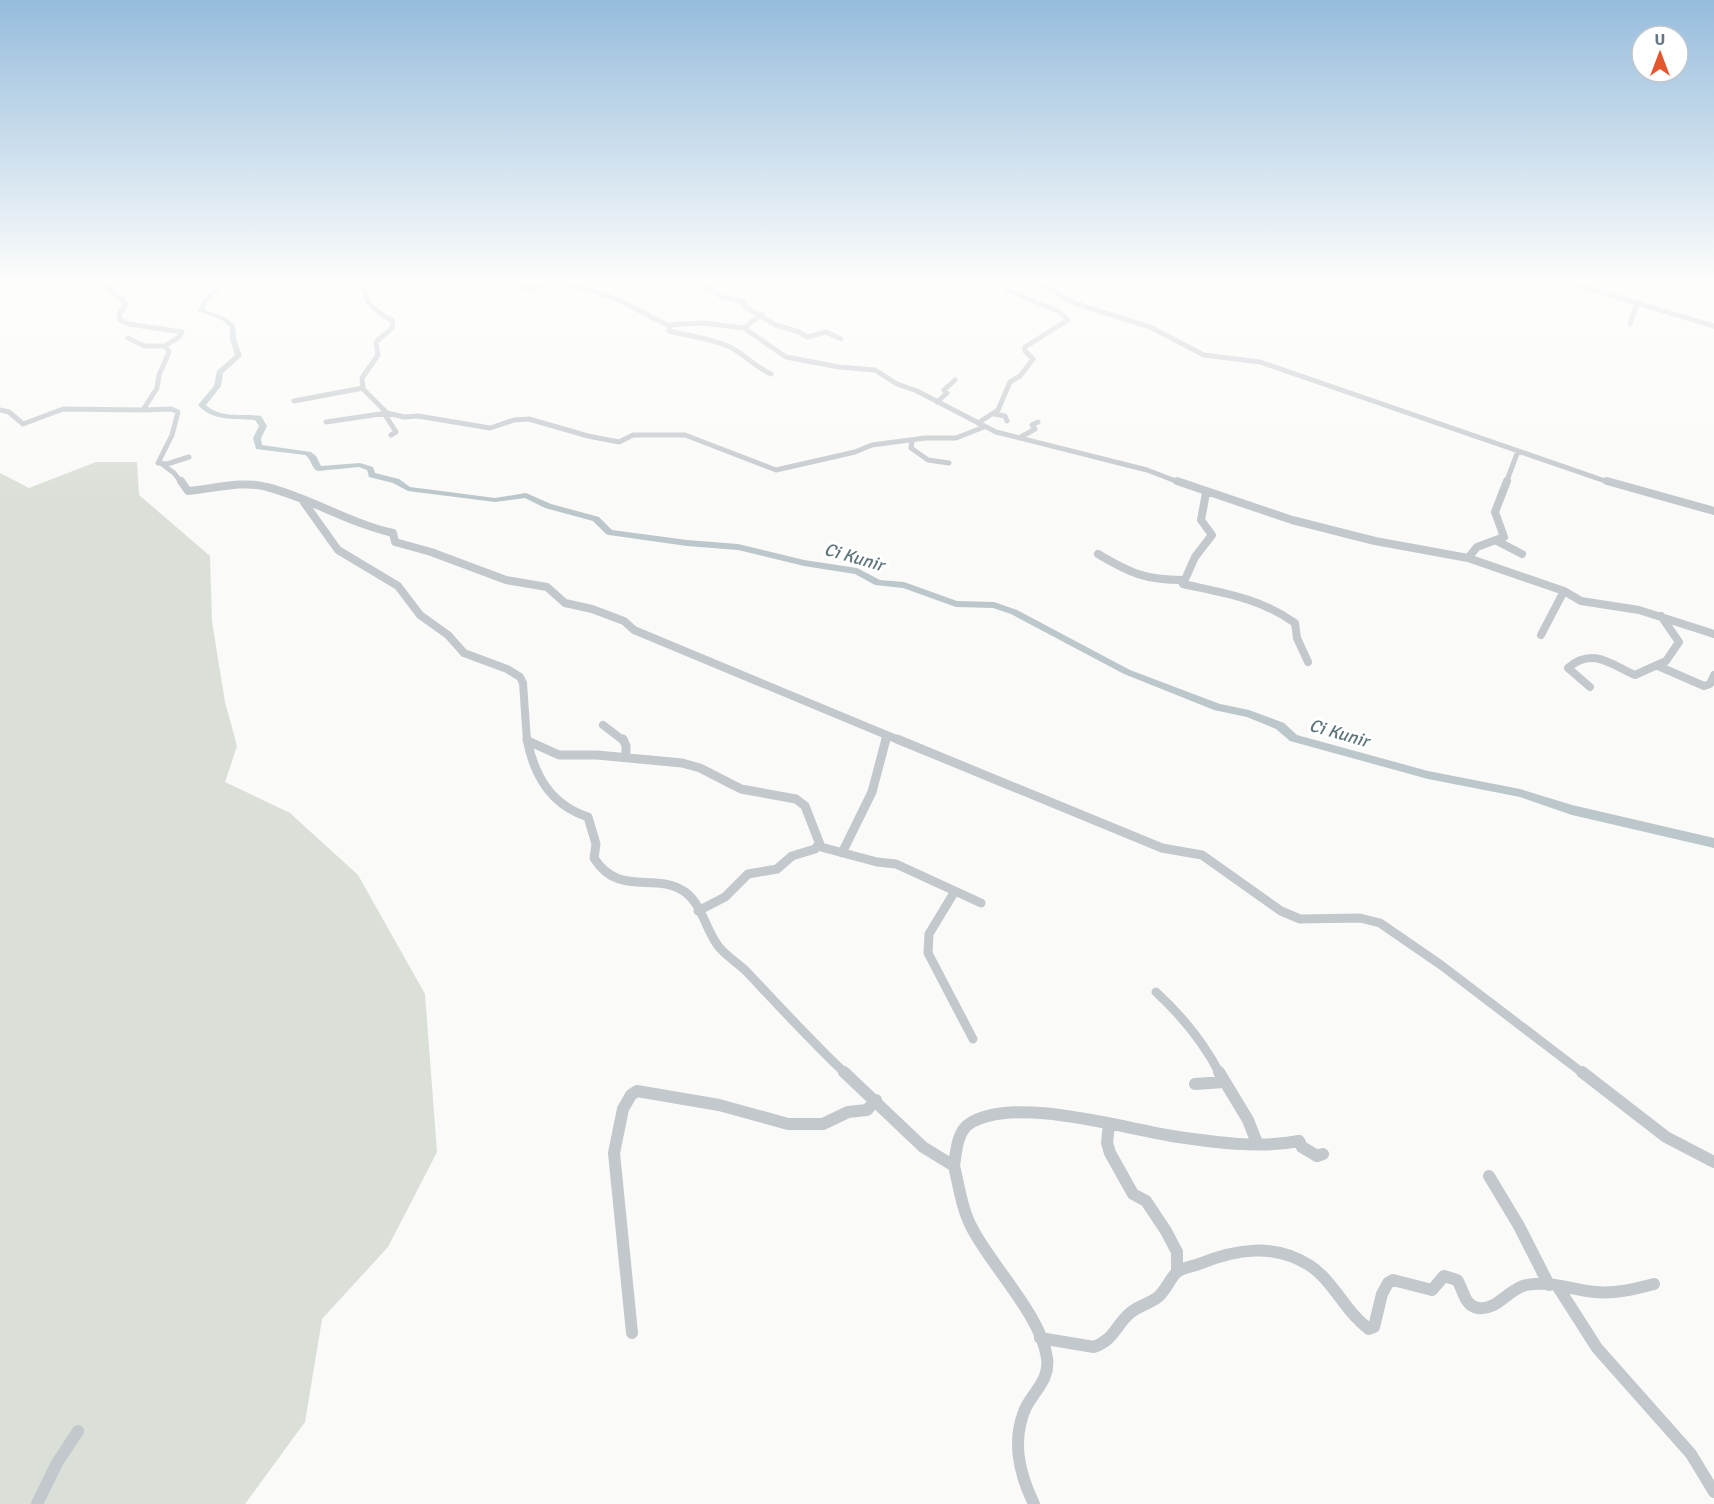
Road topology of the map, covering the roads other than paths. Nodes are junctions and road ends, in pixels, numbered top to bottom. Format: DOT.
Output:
graph roads {
  1 [pos="168,353"];
  2 [pos="378,353"];
  3 [pos="738,353"];
  4 [pos="779,353"];
  5 [pos="1027,353"];
  6 [pos="1201,353"];
  7 [pos="771,374"];
  8 [pos="955,380"];
  9 [pos="363,388"];
  10 [pos="294,401"];
  11 [pos="937,402"];
  12 [pos="0,410"];
  13 [pos="142,410"];
  14 [pos="385,413"];
  15 [pos="994,414"];
  16 [pos="1006,421"];
  17 [pos="326,422"];
  18 [pos="1038,422"];
  19 [pos="981,425"];
  20 [pos="391,435"];
  21 [pos="1019,438"];
  22 [pos="912,441"];
  23 [pos="1518,451"];
  24 [pos="189,457"];
  25 [pos="949,463"];
  26 [pos="162,464"];
  27 [pos="1206,493"];
  28 [pos="303,501"];
  29 [pos="1714,511"];
  30 [pos="1497,541"];
  31 [pos="1098,554"];
  32 [pos="1522,554"];
  33 [pos="1468,558"];
  34 [pos="1183,580"];
  35 [pos="1564,591"];
  36 [pos="1661,616"];
  37 [pos="1714,634"];
  38 [pos="1541,635"];
  39 [pos="1308,662"];
  40 [pos="1658,666"];
  41 [pos="1714,675"];
  42 [pos="1590,687"];
  43 [pos="603,725"];
  44 [pos="887,735"];
  45 [pos="528,741"];
  46 [pos="548,751"];
  47 [pos="532,754"];
  48 [pos="626,757"];
  49 [pos="818,845"];
  50 [pos="842,853"];
  51 [pos="955,891"];
  52 [pos="981,903"];
  53 [pos="698,911"];
  54 [pos="1156,992"];
  55 [pos="973,1039"];
  56 [pos="1224,1082"];
  57 [pos="1195,1084"];
  58 [pos="876,1100"];
  59 [pos="1109,1124"];
  60 [pos="1257,1143"];
  61 [pos="1323,1154"];
  62 [pos="1714,1162"];
  63 [pos="954,1166"];
  64 [pos="1489,1176"];
  65 [pos="1177,1272"];
  66 [pos="1653,1284"];
  67 [pos="1554,1286"];
  68 [pos="632,1333"];
  69 [pos="1040,1338"];
  70 [pos="78,1431"];
  71 [pos="1714,1492"];
  72 [pos="37,1504"];
  73 [pos="1034,1504"];
  1 -- 13 [label="street"];
  2 -- 9 [label="street"];
  3 -- 7 [label="street"];
  4 -- 11 [label="street"];
  5 -- 15 [label="street"];
  6 -- 23 [label="street"];
  8 -- 11 [label="street"];
  9 -- 10 [label="street"];
  9 -- 14 [label="street"];
  11 -- 19 [label="street"];
  12 -- 13 [label="street"];
  13 -- 26 [label="street"];
  14 -- 17 [label="street"];
  14 -- 20 [label="street"];
  14 -- 22 [label="street"];
  15 -- 16 [label="street"];
  15 -- 19 [label="street"];
  18 -- 21 [label="street"];
  19 -- 21 [label="street"];
  19 -- 22 [label="street"];
  21 -- 27 [label="street"];
  22 -- 25 [label="street"];
  23 -- 29 [label="street"];
  23 -- 30 [label="street"];
  24 -- 26 [label="street"];
  26 -- 28 [label="street"];
  27 -- 33 [label="street"];
  27 -- 34 [label="street"];
  28 -- 44 [label="street"];
  28 -- 45 [label="street"];
  30 -- 32 [label="street"];
  30 -- 33 [label="street"];
  31 -- 34 [label="street"];
  33 -- 35 [label="street"];
  34 -- 39 [label="street"];
  35 -- 36 [label="street"];
  35 -- 38 [label="street"];
  36 -- 37 [label="street"];
  36 -- 40 [label="street"];
  40 -- 41 [label="street"];
  40 -- 42 [label="street"];
  43 -- 48 [label="street"];
  44 -- 50 [label="street"];
  44 -- 62 [label="street"];
  45 -- 46 [label="street"];
  45 -- 47 [label="street"];
  46 -- 47 [label="street"];
  46 -- 48 [label="street"];
  47 -- 53 [label="street"];
  48 -- 49 [label="street"];
  49 -- 50 [label="street"];
  49 -- 53 [label="street"];
  50 -- 51 [label="street"];
  51 -- 52 [label="street"];
  51 -- 55 [label="street"];
  53 -- 58 [label="street"];
  54 -- 56 [label="street"];
  56 -- 57 [label="street"];
  56 -- 60 [label="street"];
  58 -- 63 [label="street"];
  58 -- 68 [label="street"];
  59 -- 60 [label="street"];
  59 -- 63 [label="street"];
  59 -- 65 [label="street"];
  60 -- 61 [label="street"];
  63 -- 69 [label="street"];
  64 -- 67 [label="street"];
  65 -- 67 [label="street"];
  65 -- 69 [label="street"];
  66 -- 67 [label="street"];
  67 -- 71 [label="street"];
  69 -- 73 [label="street"];
  70 -- 72 [label="street"];
}
